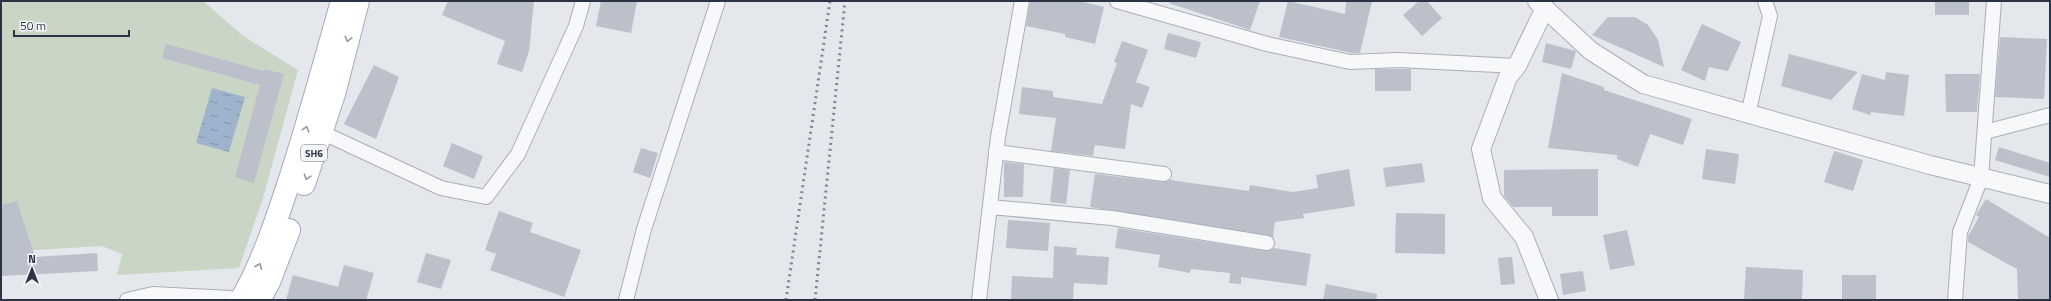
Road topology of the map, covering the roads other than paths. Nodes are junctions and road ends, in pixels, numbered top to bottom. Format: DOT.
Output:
graph roads {
  1 [pos="342,1"];
  2 [pos="358,1"];
  3 [pos="583,1"];
  4 [pos="718,1"];
  5 [pos="1022,1"];
  6 [pos="1117,1"];
  7 [pos="1765,1"];
  8 [pos="1994,1"];
  9 [pos="1541,4"];
  10 [pos="1517,66"];
  11 [pos="1748,114"];
  12 [pos="2050,115"];
  13 [pos="321,132"];
  14 [pos="1985,132"];
  15 [pos="996,152"];
  16 [pos="1164,174"];
  17 [pos="1981,178"];
  18 [pos="2050,194"];
  19 [pos="990,207"];
  20 [pos="1267,243"];
  21 [pos="127,300"];
  22 [pos="240,300"];
  23 [pos="259,300"];
  24 [pos="626,300"];
  25 [pos="979,300"];
  26 [pos="1549,300"];
  27 [pos="1956,300"];
  22 -- 1 [label="main road, one-way"];
  2 -- 13 [label="main road, SH6, one-way"];
  3 -- 13 [label="street"];
  4 -- 24 [label="street"];
  5 -- 15 [label="street"];
  6 -- 10 [label="street"];
  7 -- 11 [label="street"];
  8 -- 14 [label="street"];
  9 -- 10 [label="street"];
  9 -- 11 [label="street"];
  10 -- 26 [label="street"];
  11 -- 17 [label="street"];
  12 -- 14 [label="street"];
  13 -- 23 [label="main road, SH6, one-way"];
  14 -- 17 [label="street"];
  15 -- 16 [label="street"];
  15 -- 19 [label="street"];
  17 -- 18 [label="street"];
  17 -- 27 [label="street"];
  19 -- 20 [label="street"];
  19 -- 25 [label="street"];
  21 -- 22 [label="street"];
}
